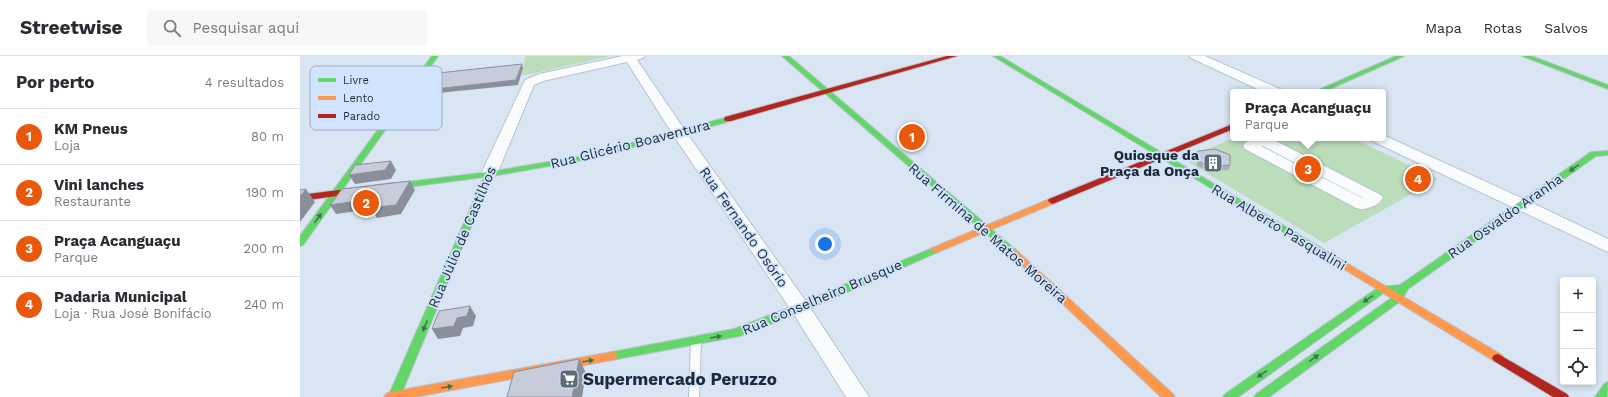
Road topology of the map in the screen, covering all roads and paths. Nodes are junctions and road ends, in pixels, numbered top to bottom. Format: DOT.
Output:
graph roads {
  1 [pos="435,56"];
  2 [pos="786,56"];
  3 [pos="954,56"];
  4 [pos="996,56"];
  5 [pos="1195,56"];
  6 [pos="1401,56"];
  7 [pos="1525,56"];
  8 [pos="634,57"];
  9 [pos="428,66"];
  10 [pos="1608,87"];
  11 [pos="1268,89"];
  12 [pos="1323,89"];
  13 [pos="824,91"];
  14 [pos="1230,127"];
  15 [pos="382,130"];
  16 [pos="678,133"];
  17 [pos="1384,141"];
  18 [pos="1608,153"];
  19 [pos="1161,155"];
  20 [pos="1290,160"];
  21 [pos="1311,171"];
  22 [pos="489,174"];
  23 [pos="336,194"];
  24 [pos="300,198"];
  25 [pos="1522,204"];
  26 [pos="986,228"];
  27 [pos="300,243"];
  28 [pos="1608,246"];
  29 [pos="1404,287"];
  30 [pos="1383,289"];
  31 [pos="1398,298"];
  32 [pos="800,308"];
  33 [pos="696,341"];
  34 [pos="1608,387"];
  35 [pos="393,397"];
  36 [pos="694,397"];
  37 [pos="858,397"];
  38 [pos="1169,397"];
  39 [pos="1229,397"];
  40 [pos="1260,397"];
  41 [pos="1563,397"];
  42 [pos="1601,397"];
  1 -- 9 [label="street"];
  2 -- 13 [label="street, Rua Firmina de Matos Moreira"];
  3 -- 13 [label="street, Rua Glicério Boaventura"];
  4 -- 19 [label="street, Rua Alberto Pasqualini"];
  5 -- 11 [label="street"];
  6 -- 12 [label="street"];
  7 -- 10 [label="street"];
  8 -- 16 [label="street, Rua Fernando Osório"];
  8 -- 22 [label="street, Rua Júlio de Castilhos"];
  13 -- 16 [label="street, Rua Glicério Boaventura"];
  13 -- 26 [label="street, Rua Firmina de Matos Moreira"];
  14 -- 19 [label="street, Rua Conselheiro Brusque"];
  15 -- 23 [label="street"];
  16 -- 22 [label="street, Rua Glicério Boaventura"];
  16 -- 32 [label="street, Rua Fernando Osório"];
  17 -- 25 [label="street"];
  18 -- 25 [label="street, Rua Osvaldo Aranha, one-way"];
  19 -- 26 [label="street, Rua Conselheiro Brusque"];
  19 -- 30 [label="street, Rua Alberto Pasqualini"];
  20 -- 21 [label="street"];
  22 -- 23 [label="street, Rua Glicério Boaventura"];
  22 -- 35 [label="street, Rua Júlio de Castilhos, one-way"];
  23 -- 24 [label="street, Rua Glicério Boaventura"];
  27 -- 23 [label="street, one-way"];
  25 -- 28 [label="street"];
  25 -- 29 [label="street, Rua Osvaldo Aranha"];
  26 -- 32 [label="street, Rua Conselheiro Brusque"];
  26 -- 38 [label="street, Rua Firmina de Matos Moreira"];
  29 -- 30 [label="street, Rua Osvaldo Aranha"];
  29 -- 31 [label="street, Rua Osvaldo Aranha"];
  30 -- 31 [label="street, Rua Alberto Pasqualini"];
  30 -- 39 [label="street, Rua Osvaldo Aranha, one-way"];
  40 -- 31 [label="street, Rua Osvaldo Aranha, one-way"];
  31 -- 41 [label="street, Rua Alberto Pasqualini"];
  33 -- 32 [label="street, Rua Conselheiro Brusque, one-way"];
  32 -- 37 [label="street, Rua Fernando Osório"];
  35 -- 33 [label="street, Rua Conselheiro Brusque, one-way"];
  33 -- 36 [label="lane"];
  34 -- 42 [label="street"];
}
